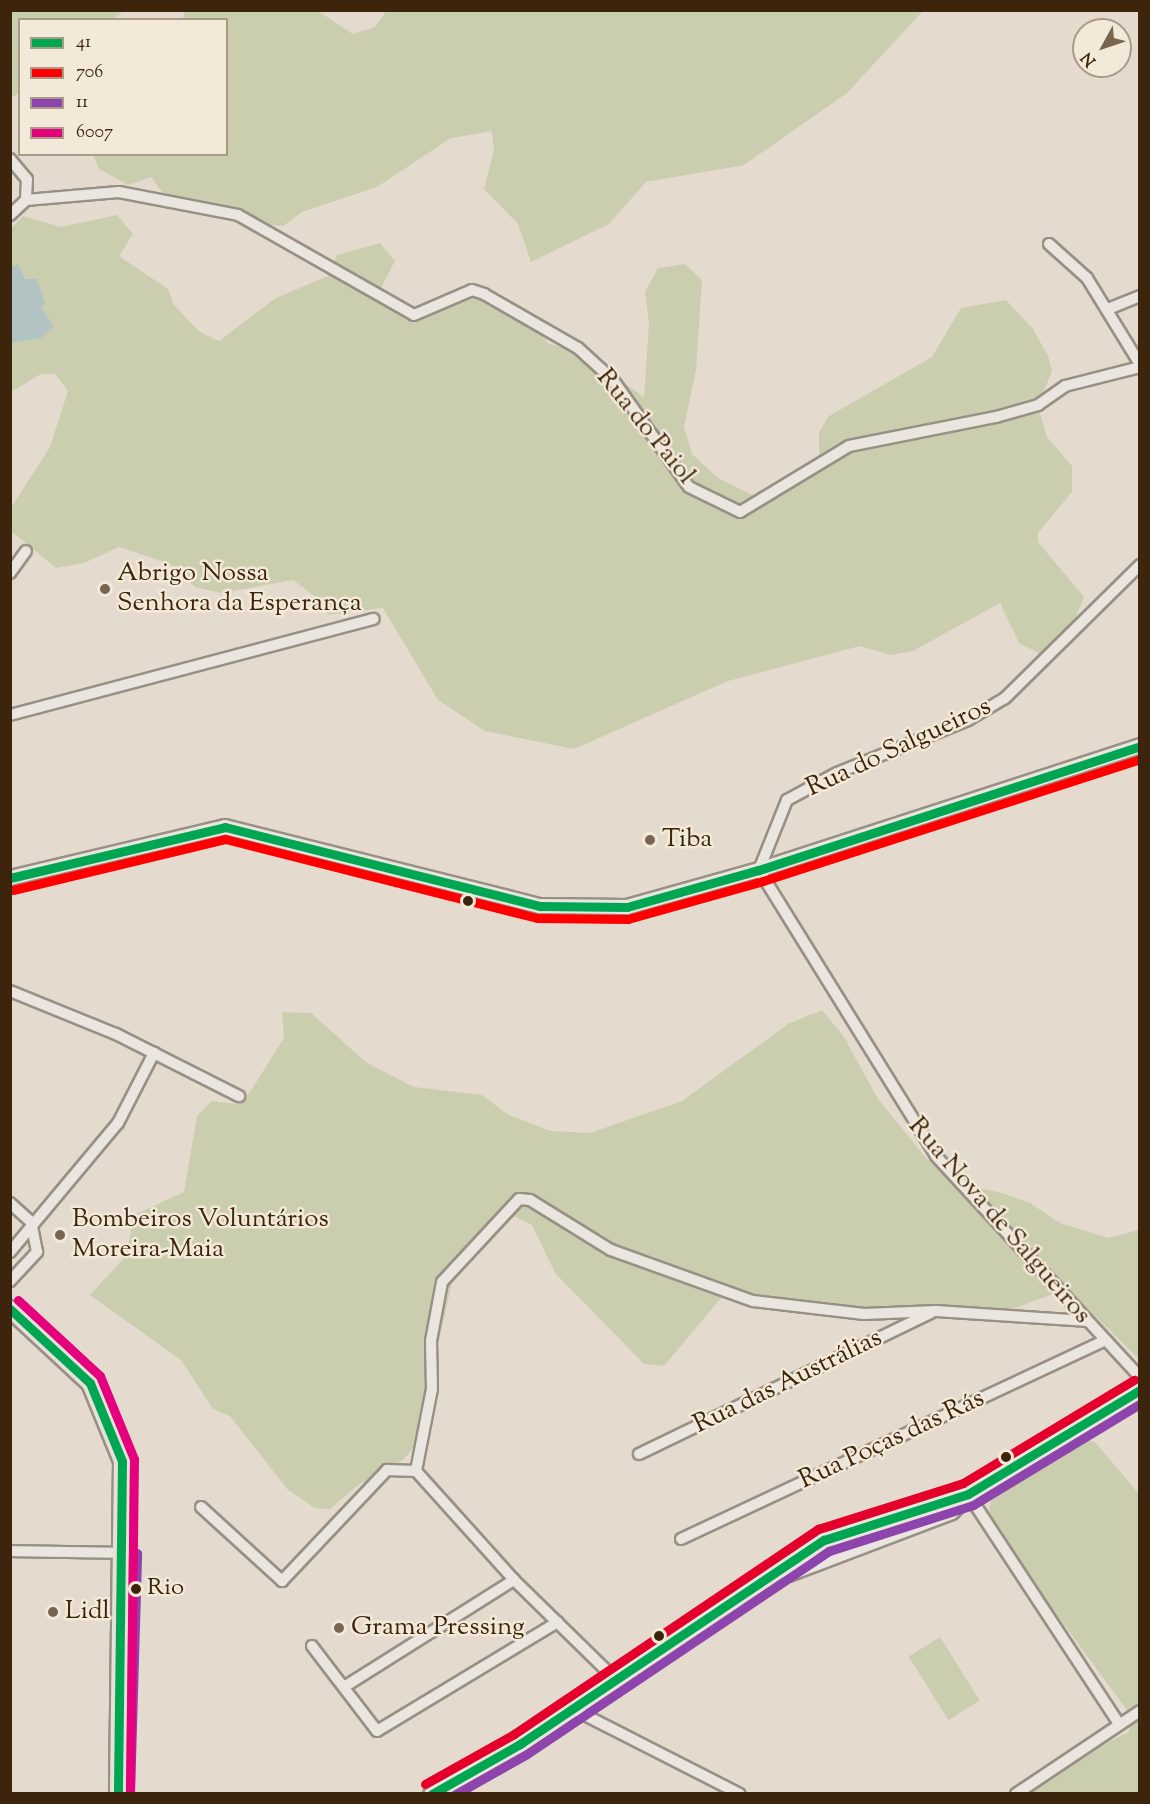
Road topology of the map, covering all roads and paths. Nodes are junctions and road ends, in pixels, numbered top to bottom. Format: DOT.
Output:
graph roads {
  1 [pos="10,159"];
  2 [pos="26,200"];
  3 [pos="10,215"];
  4 [pos="1049,244"];
  5 [pos="1140,296"];
  6 [pos="1108,309"];
  7 [pos="1140,366"];
  8 [pos="26,550"];
  9 [pos="1140,565"];
  10 [pos="10,573"];
  11 [pos="374,619"];
  12 [pos="10,715"];
  13 [pos="1140,746"];
  14 [pos="759,870"];
  15 [pos="10,879"];
  16 [pos="10,991"];
  17 [pos="154,1053"];
  18 [pos="239,1096"];
  19 [pos="10,1203"];
  20 [pos="31,1222"];
  21 [pos="10,1252"];
  22 [pos="10,1281"];
  23 [pos="10,1309"];
  24 [pos="936,1311"];
  25 [pos="1085,1321"];
  26 [pos="1104,1341"];
  27 [pos="1140,1377"];
  28 [pos="1140,1390"];
  29 [pos="639,1454"];
  30 [pos="416,1471"];
  31 [pos="968,1494"];
  32 [pos="201,1507"];
  33 [pos="681,1539"];
  34 [pos="10,1551"];
  35 [pos="125,1553"];
  36 [pos="514,1580"];
  37 [pos="558,1622"];
  38 [pos="312,1646"];
  39 [pos="615,1679"];
  40 [pos="344,1687"];
  41 [pos="573,1709"];
  42 [pos="1140,1711"];
  43 [pos="1119,1724"];
  44 [pos="118,1794"];
  45 [pos="431,1794"];
  46 [pos="740,1794"];
  47 [pos="1016,1794"];
  1 -- 2 [label="street"];
  2 -- 3 [label="street"];
  2 -- 7 [label="street, Rua do Paiol"];
  4 -- 6 [label="street"];
  5 -- 6 [label="street"];
  6 -- 7 [label="street"];
  8 -- 10 [label="street"];
  9 -- 14 [label="street, Rua do Salgueiros"];
  11 -- 12 [label="street"];
  13 -- 14 [label="street"];
  14 -- 15 [label="street"];
  14 -- 25 [label="street, Rua Nova de Salgueiros"];
  16 -- 17 [label="street"];
  17 -- 18 [label="street"];
  17 -- 20 [label="street"];
  19 -- 20 [label="street"];
  20 -- 21 [label="street"];
  20 -- 22 [label="street"];
  23 -- 35 [label="main road"];
  24 -- 25 [label="street"];
  24 -- 29 [label="street, Rua das Austrálias"];
  24 -- 30 [label="street"];
  25 -- 26 [label="street, Rua Nova de Salgueiros"];
  26 -- 27 [label="street, Rua Nova de Salgueiros"];
  26 -- 33 [label="street, Rua Poças das Rás"];
  28 -- 31 [label="main road"];
  30 -- 32 [label="street"];
  30 -- 36 [label="street"];
  31 -- 39 [label="main road"];
  31 -- 43 [label="street"];
  34 -- 35 [label="street"];
  35 -- 44 [label="main road"];
  36 -- 37 [label="street"];
  36 -- 40 [label="street"];
  37 -- 39 [label="street"];
  37 -- 40 [label="street"];
  38 -- 40 [label="street"];
  39 -- 41 [label="main road"];
  41 -- 45 [label="main road"];
  41 -- 46 [label="street"];
  42 -- 43 [label="street"];
  43 -- 47 [label="street"];
}
